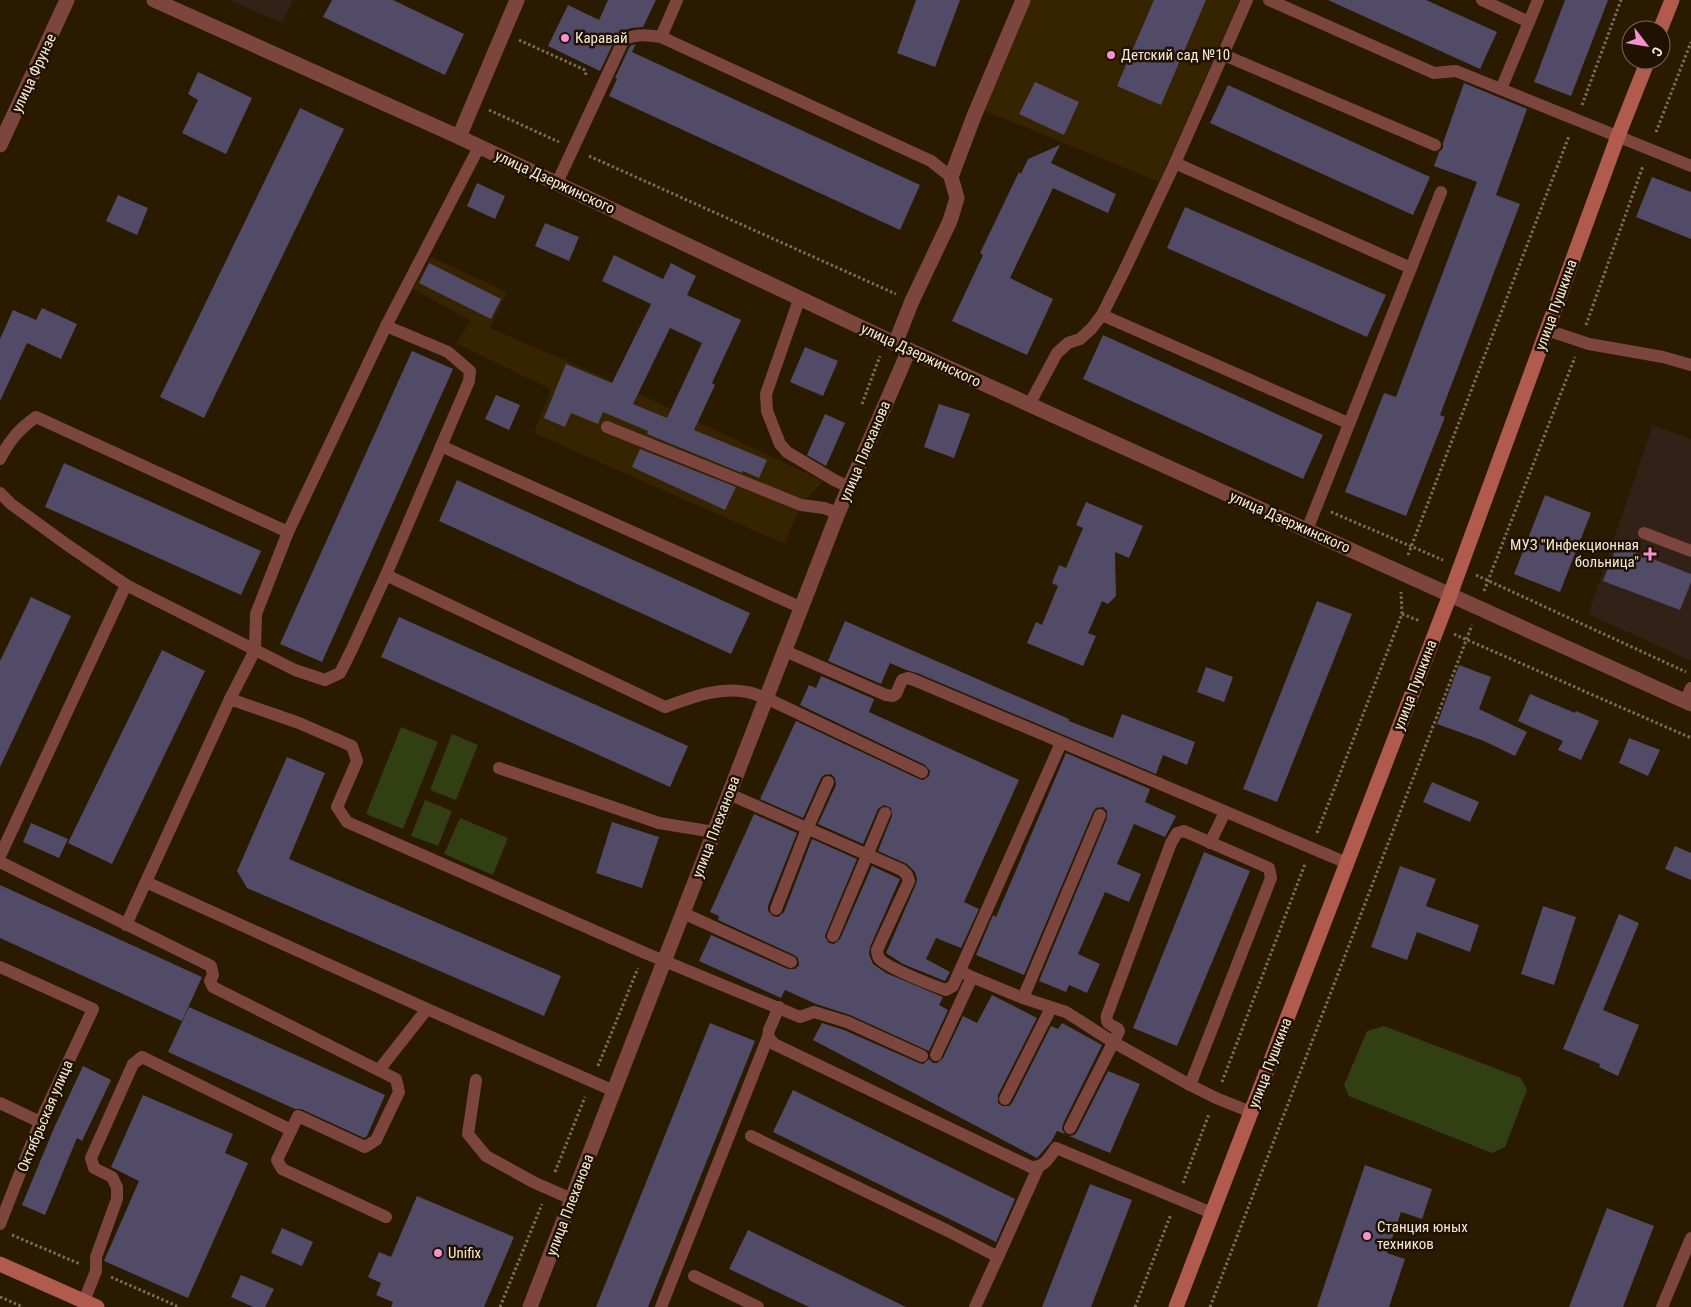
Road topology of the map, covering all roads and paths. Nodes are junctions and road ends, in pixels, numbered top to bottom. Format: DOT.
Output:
graph roads {
  1 [pos="67,0"];
  2 [pos="154,0"];
  3 [pos="517,0"];
  4 [pos="677,0"];
  5 [pos="1024,0"];
  6 [pos="1247,0"];
  7 [pos="1269,0"];
  8 [pos="1482,0"];
  9 [pos="1538,0"];
  10 [pos="1621,0"];
  11 [pos="1672,0"];
  12 [pos="1664,20"];
  13 [pos="1529,22"];
  14 [pos="661,37"];
  15 [pos="515,40"];
  16 [pos="1691,42"];
  17 [pos="1224,55"];
  18 [pos="1644,70"];
  19 [pos="586,77"];
  20 [pos="1501,89"];
  21 [pos="486,109"];
  22 [pos="1576,118"];
  23 [pos="561,133"];
  24 [pos="1618,136"];
  25 [pos="459,137"];
  26 [pos="557,141"];
  27 [pos="0,145"];
  28 [pos="1435,145"];
  29 [pos="479,147"];
  30 [pos="573,148"];
  31 [pos="1649,150"];
  32 [pos="1175,163"];
  33 [pos="1691,166"];
  34 [pos="952,178"];
  35 [pos="557,183"];
  36 [pos="1441,192"];
  37 [pos="1411,268"];
  38 [pos="800,297"];
  39 [pos="912,301"];
  40 [pos="1102,315"];
  41 [pos="386,326"];
  42 [pos="1547,330"];
  43 [pos="1581,341"];
  44 [pos="902,347"];
  45 [pos="1691,365"];
  46 [pos="1030,405"];
  47 [pos="1348,424"];
  48 [pos="607,427"];
  49 [pos="442,446"];
  50 [pos="0,458"];
  51 [pos="849,487"];
  52 [pos="0,493"];
  53 [pos="1316,506"];
  54 [pos="838,513"];
  55 [pos="1307,530"];
  56 [pos="288,532"];
  57 [pos="1644,533"];
  58 [pos="1411,546"];
  59 [pos="1691,551"];
  60 [pos="1460,568"];
  61 [pos="1401,573"];
  62 [pos="386,575"];
  63 [pos="1488,580"];
  64 [pos="126,585"];
  65 [pos="1450,595"];
  66 [pos="802,608"];
  67 [pos="1478,608"];
  68 [pos="1402,614"];
  69 [pos="1438,628"];
  70 [pos="1466,639"];
  71 [pos="255,650"];
  72 [pos="785,651"];
  73 [pos="1691,674"];
  74 [pos="766,698"];
  75 [pos="1689,698"];
  76 [pos="230,699"];
  77 [pos="1691,738"];
  78 [pos="1061,743"];
  79 [pos="499,768"];
  80 [pos="922,772"];
  81 [pos="828,782"];
  82 [pos="729,794"];
  83 [pos="1225,812"];
  84 [pos="885,813"];
  85 [pos="1100,815"];
  86 [pos="807,829"];
  87 [pos="714,832"];
  88 [pos="1210,843"];
  89 [pos="1311,849"];
  90 [pos="867,855"];
  91 [pos="0,856"];
  92 [pos="0,862"];
  93 [pos="1347,863"];
  94 [pos="146,882"];
  95 [pos="776,909"];
  96 [pos="683,913"];
  97 [pos="126,925"];
  98 [pos="833,936"];
  99 [pos="665,960"];
  100 [pos="791,962"];
  101 [pos="0,967"];
  102 [pos="960,971"];
  103 [pos="972,976"];
  104 [pos="1023,998"];
  105 [pos="779,1007"];
  106 [pos="1051,1008"];
  107 [pos="426,1009"];
  108 [pos="768,1037"];
  109 [pos="1113,1042"];
  110 [pos="936,1055"];
  111 [pos="922,1056"];
  112 [pos="379,1070"];
  113 [pos="476,1080"];
  114 [pos="1190,1085"];
  115 [pos="614,1091"];
  116 [pos="1216,1098"];
  117 [pos="1004,1099"];
  118 [pos="0,1103"];
  119 [pos="1251,1112"];
  120 [pos="40,1122"];
  121 [pos="1070,1128"];
  122 [pos="291,1130"];
  123 [pos="750,1136"];
  124 [pos="1038,1168"];
  125 [pos="1177,1198"];
  126 [pos="572,1199"];
  127 [pos="1212,1213"];
  128 [pos="386,1217"];
  129 [pos="0,1224"];
  130 [pos="1691,1238"];
  131 [pos="998,1257"];
  132 [pos="0,1264"];
  133 [pos="694,1276"];
  134 [pos="0,1296"];
  135 [pos="91,1304"];
  136 [pos="23,1307"];
  137 [pos="530,1307"];
  138 [pos="661,1307"];
  139 [pos="758,1307"];
  140 [pos="975,1307"];
  141 [pos="1135,1307"];
  142 [pos="1176,1307"];
  143 [pos="1210,1307"];
  144 [pos="1662,1307"];
  1 -- 27 [label="street, улица Фрунзе"];
  2 -- 25 [label="street, улица Дзержинского"];
  3 -- 25 [label="street"];
  4 -- 14 [label="lane"];
  5 -- 34 [label="street, улица Плеханова"];
  6 -- 17 [label="lane"];
  7 -- 20 [label="lane"];
  8 -- 13 [label="lane"];
  9 -- 13 [label="lane"];
  10 -- 22 [label="path"];
  11 -- 12 [label="main road"];
  13 -- 20 [label="lane"];
  14 -- 30 [label="lane"];
  14 -- 34 [label="lane"];
  15 -- 19 [label="path"];
  16 -- 31 [label="path"];
  17 -- 28 [label="lane"];
  17 -- 32 [label="lane"];
  18 -- 24 [label="main road, улица Пушкина"];
  20 -- 22 [label="lane"];
  21 -- 26 [label="path"];
  22 -- 24 [label="lane"];
  22 -- 58 [label="path"];
  23 -- 26 [label="path"];
  24 -- 31 [label="lane"];
  24 -- 42 [label="main road, улица Пушкина"];
  25 -- 29 [label="street, улица Дзержинского"];
  26 -- 30 [label="path"];
  29 -- 35 [label="street, улица Дзержинского"];
  29 -- 41 [label="lane"];
  30 -- 35 [label="lane"];
  30 -- 39 [label="path"];
  31 -- 33 [label="lane"];
  31 -- 43 [label="path"];
  32 -- 37 [label="lane"];
  32 -- 40 [label="lane"];
  34 -- 39 [label="street, улица Плеханова"];
  35 -- 38 [label="street, улица Дзержинского"];
  36 -- 37 [label="lane"];
  37 -- 47 [label="lane"];
  38 -- 44 [label="street, улица Дзержинского"];
  38 -- 51 [label="lane"];
  39 -- 44 [label="street, улица Плеханова"];
  40 -- 46 [label="lane"];
  40 -- 47 [label="lane"];
  41 -- 49 [label="lane"];
  41 -- 56 [label="lane"];
  42 -- 43 [label="lane"];
  42 -- 60 [label="main road, улица Пушкина"];
  43 -- 45 [label="lane"];
  43 -- 63 [label="path"];
  44 -- 46 [label="street, улица Дзержинского"];
  44 -- 51 [label="street, улица Плеханова"];
  46 -- 55 [label="street, улица Дзержинского"];
  47 -- 53 [label="lane"];
  48 -- 54 [label="lane"];
  49 -- 62 [label="lane"];
  49 -- 66 [label="lane"];
  50 -- 56 [label="lane"];
  51 -- 54 [label="street, улица Плеханова"];
  52 -- 64 [label="lane"];
  53 -- 55 [label="lane"];
  53 -- 58 [label="path"];
  54 -- 66 [label="street, улица Плеханова"];
  55 -- 61 [label="street, улица Дзержинского"];
  56 -- 71 [label="lane"];
  57 -- 59 [label="lane"];
  58 -- 60 [label="path"];
  58 -- 61 [label="path"];
  60 -- 63 [label="path"];
  60 -- 65 [label="main road, улица Пушкина"];
  61 -- 65 [label="street, улица Дзержинского"];
  61 -- 68 [label="path"];
  62 -- 71 [label="lane"];
  62 -- 74 [label="lane"];
  63 -- 67 [label="path"];
  63 -- 73 [label="path"];
  64 -- 71 [label="lane"];
  64 -- 91 [label="lane"];
  65 -- 67 [label="street, улица Дзержинского"];
  65 -- 69 [label="main road, улица Пушкина"];
  66 -- 72 [label="street, улица Плеханова"];
  67 -- 70 [label="path"];
  67 -- 75 [label="street, улица Дзержинского"];
  68 -- 69 [label="path"];
  68 -- 89 [label="path"];
  69 -- 70 [label="path"];
  69 -- 93 [label="main road, улица Пушкина"];
  70 -- 77 [label="path"];
  70 -- 143 [label="path"];
  71 -- 76 [label="lane"];
  72 -- 74 [label="street, улица Плеханова"];
  72 -- 78 [label="lane"];
  74 -- 80 [label="lane"];
  74 -- 82 [label="street, улица Плеханова"];
  76 -- 94 [label="lane"];
  76 -- 99 [label="lane"];
  78 -- 83 [label="lane"];
  78 -- 102 [label="lane"];
  79 -- 87 [label="lane"];
  81 -- 86 [label="lane"];
  82 -- 86 [label="lane"];
  82 -- 87 [label="street, улица Плеханова"];
  83 -- 88 [label="lane"];
  83 -- 89 [label="lane"];
  84 -- 90 [label="lane"];
  85 -- 104 [label="lane"];
  86 -- 90 [label="lane"];
  86 -- 95 [label="lane"];
  87 -- 96 [label="street, улица Плеханова"];
  88 -- 109 [label="lane"];
  88 -- 114 [label="lane"];
  89 -- 93 [label="lane"];
  89 -- 116 [label="path"];
  90 -- 98 [label="lane"];
  90 -- 102 [label="lane"];
  92 -- 97 [label="lane"];
  93 -- 119 [label="main road, улица Пушкина"];
  94 -- 97 [label="lane"];
  94 -- 107 [label="lane"];
  96 -- 99 [label="street, улица Плеханова"];
  96 -- 100 [label="lane"];
  97 -- 112 [label="lane"];
  99 -- 105 [label="lane"];
  99 -- 115 [label="street, улица Плеханова"];
  101 -- 120 [label="lane, Октябрьская улица"];
  102 -- 103 [label="lane"];
  103 -- 104 [label="lane"];
  103 -- 110 [label="lane"];
  104 -- 106 [label="lane"];
  105 -- 108 [label="lane"];
  105 -- 111 [label="lane"];
  106 -- 109 [label="lane"];
  106 -- 117 [label="lane"];
  107 -- 112 [label="lane"];
  107 -- 115 [label="lane"];
  108 -- 124 [label="lane"];
  108 -- 138 [label="lane"];
  109 -- 114 [label="lane"];
  109 -- 121 [label="lane"];
  112 -- 122 [label="lane"];
  113 -- 126 [label="lane"];
  114 -- 116 [label="lane"];
  115 -- 126 [label="street, улица Плеханова"];
  116 -- 119 [label="lane"];
  116 -- 125 [label="path"];
  118 -- 120 [label="lane"];
  119 -- 127 [label="main road, улица Пушкина"];
  120 -- 129 [label="lane, Октябрьская улица"];
  122 -- 128 [label="lane"];
  122 -- 135 [label="lane"];
  123 -- 131 [label="lane"];
  124 -- 125 [label="lane"];
  124 -- 131 [label="lane"];
  125 -- 127 [label="lane"];
  125 -- 141 [label="path"];
  126 -- 137 [label="street, улица Плеханова"];
  127 -- 142 [label="main road, улица Пушкина"];
  130 -- 144 [label="lane"];
  131 -- 140 [label="lane"];
  132 -- 135 [label="main road"];
  133 -- 139 [label="lane"];
  134 -- 136 [label="path"];
}
